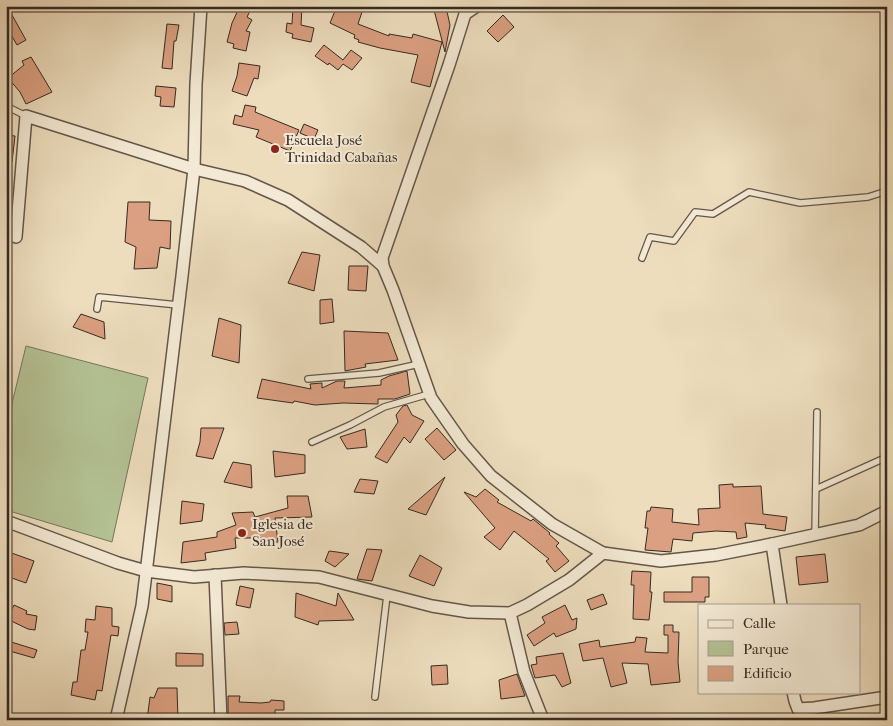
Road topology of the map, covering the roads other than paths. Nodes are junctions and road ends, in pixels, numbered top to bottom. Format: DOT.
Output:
graph roads {
  1 [pos="190,6"];
  2 [pos="477,6"];
  3 [pos="463,10"];
  4 [pos="200,11"];
  5 [pos="6,106"];
  6 [pos="26,116"];
  7 [pos="194,169"];
  8 [pos="887,191"];
  9 [pos="16,237"];
  10 [pos="642,258"];
  11 [pos="383,266"];
  12 [pos="178,304"];
  13 [pos="97,309"];
  14 [pos="419,364"];
  15 [pos="308,379"];
  16 [pos="429,394"];
  17 [pos="817,412"];
  18 [pos="312,442"];
  19 [pos="887,457"];
  20 [pos="816,489"];
  21 [pos="887,511"];
  22 [pos="6,521"];
  23 [pos="815,535"];
  24 [pos="772,544"];
  25 [pos="603,553"];
  26 [pos="146,571"];
  27 [pos="215,575"];
  28 [pos="387,595"];
  29 [pos="781,604"];
  30 [pos="510,613"];
  31 [pos="793,694"];
  32 [pos="887,696"];
  33 [pos="375,697"];
  34 [pos="116,720"];
  35 [pos="221,720"];
  36 [pos="543,720"];
  1 -- 4 [label="street"];
  2 -- 3 [label="street"];
  3 -- 11 [label="street"];
  4 -- 7 [label="street"];
  5 -- 6 [label="lane"];
  6 -- 7 [label="street"];
  6 -- 9 [label="street"];
  7 -- 11 [label="street"];
  7 -- 12 [label="street"];
  8 -- 10 [label="lane"];
  11 -- 14 [label="street"];
  12 -- 13 [label="lane"];
  12 -- 26 [label="street"];
  14 -- 15 [label="lane"];
  14 -- 16 [label="street"];
  16 -- 18 [label="lane"];
  16 -- 25 [label="street"];
  17 -- 20 [label="lane"];
  19 -- 20 [label="lane"];
  20 -- 23 [label="lane"];
  21 -- 23 [label="street"];
  22 -- 26 [label="street"];
  23 -- 24 [label="street"];
  24 -- 25 [label="street"];
  24 -- 29 [label="street"];
  25 -- 30 [label="street"];
  26 -- 27 [label="street"];
  26 -- 34 [label="street"];
  27 -- 28 [label="street"];
  27 -- 35 [label="street"];
  28 -- 30 [label="street"];
  28 -- 33 [label="lane"];
  30 -- 36 [label="street"];
  31 -- 32 [label="street"];
}
